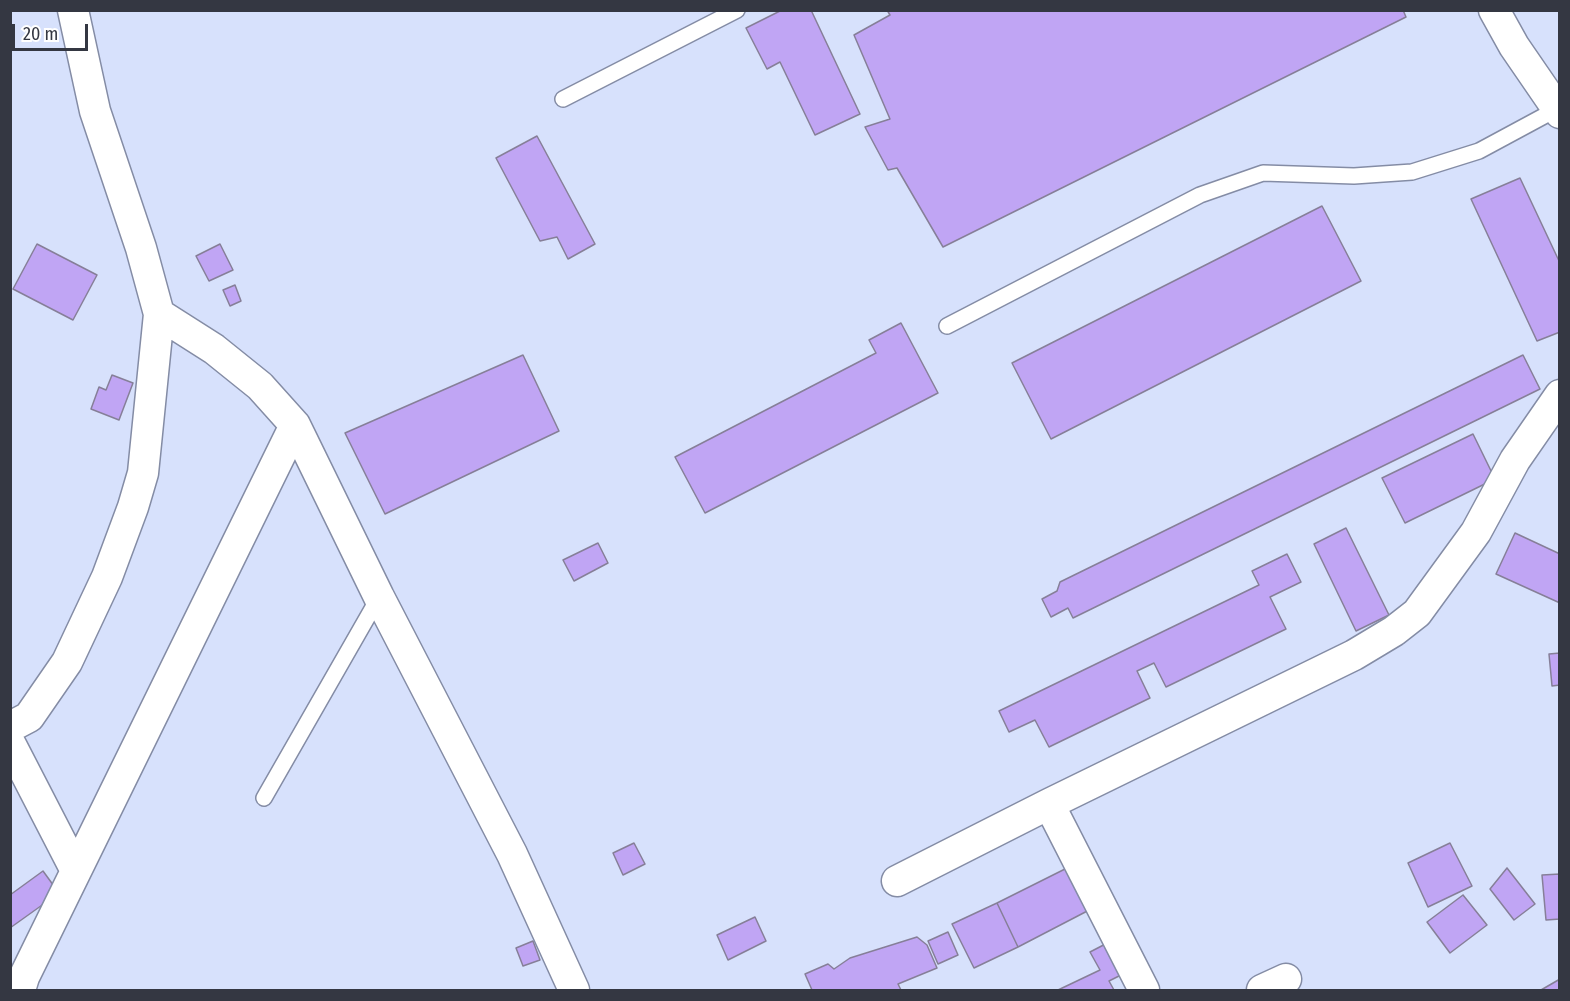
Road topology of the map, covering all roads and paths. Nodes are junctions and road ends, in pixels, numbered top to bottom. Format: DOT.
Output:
graph roads {
  1 [pos="73,10"];
  2 [pos="737,10"];
  3 [pos="1494,10"];
  4 [pos="563,99"];
  5 [pos="1559,110"];
  6 [pos="159,314"];
  7 [pos="947,326"];
  8 [pos="1560,395"];
  9 [pos="295,425"];
  10 [pos="379,597"];
  11 [pos="10,727"];
  12 [pos="10,743"];
  13 [pos="264,798"];
  14 [pos="1049,804"];
  15 [pos="76,871"];
  16 [pos="897,880"];
  17 [pos="20,990"];
  18 [pos="574,990"];
  19 [pos="1144,990"];
  1 -- 6 [label="street"];
  2 -- 4 [label="lane"];
  3 -- 5 [label="street"];
  5 -- 7 [label="lane"];
  6 -- 9 [label="street"];
  6 -- 11 [label="street"];
  8 -- 14 [label="street"];
  9 -- 10 [label="street"];
  9 -- 15 [label="street"];
  10 -- 13 [label="lane"];
  10 -- 18 [label="street"];
  12 -- 15 [label="street"];
  14 -- 16 [label="street"];
  14 -- 19 [label="street"];
  15 -- 17 [label="street"];
}
